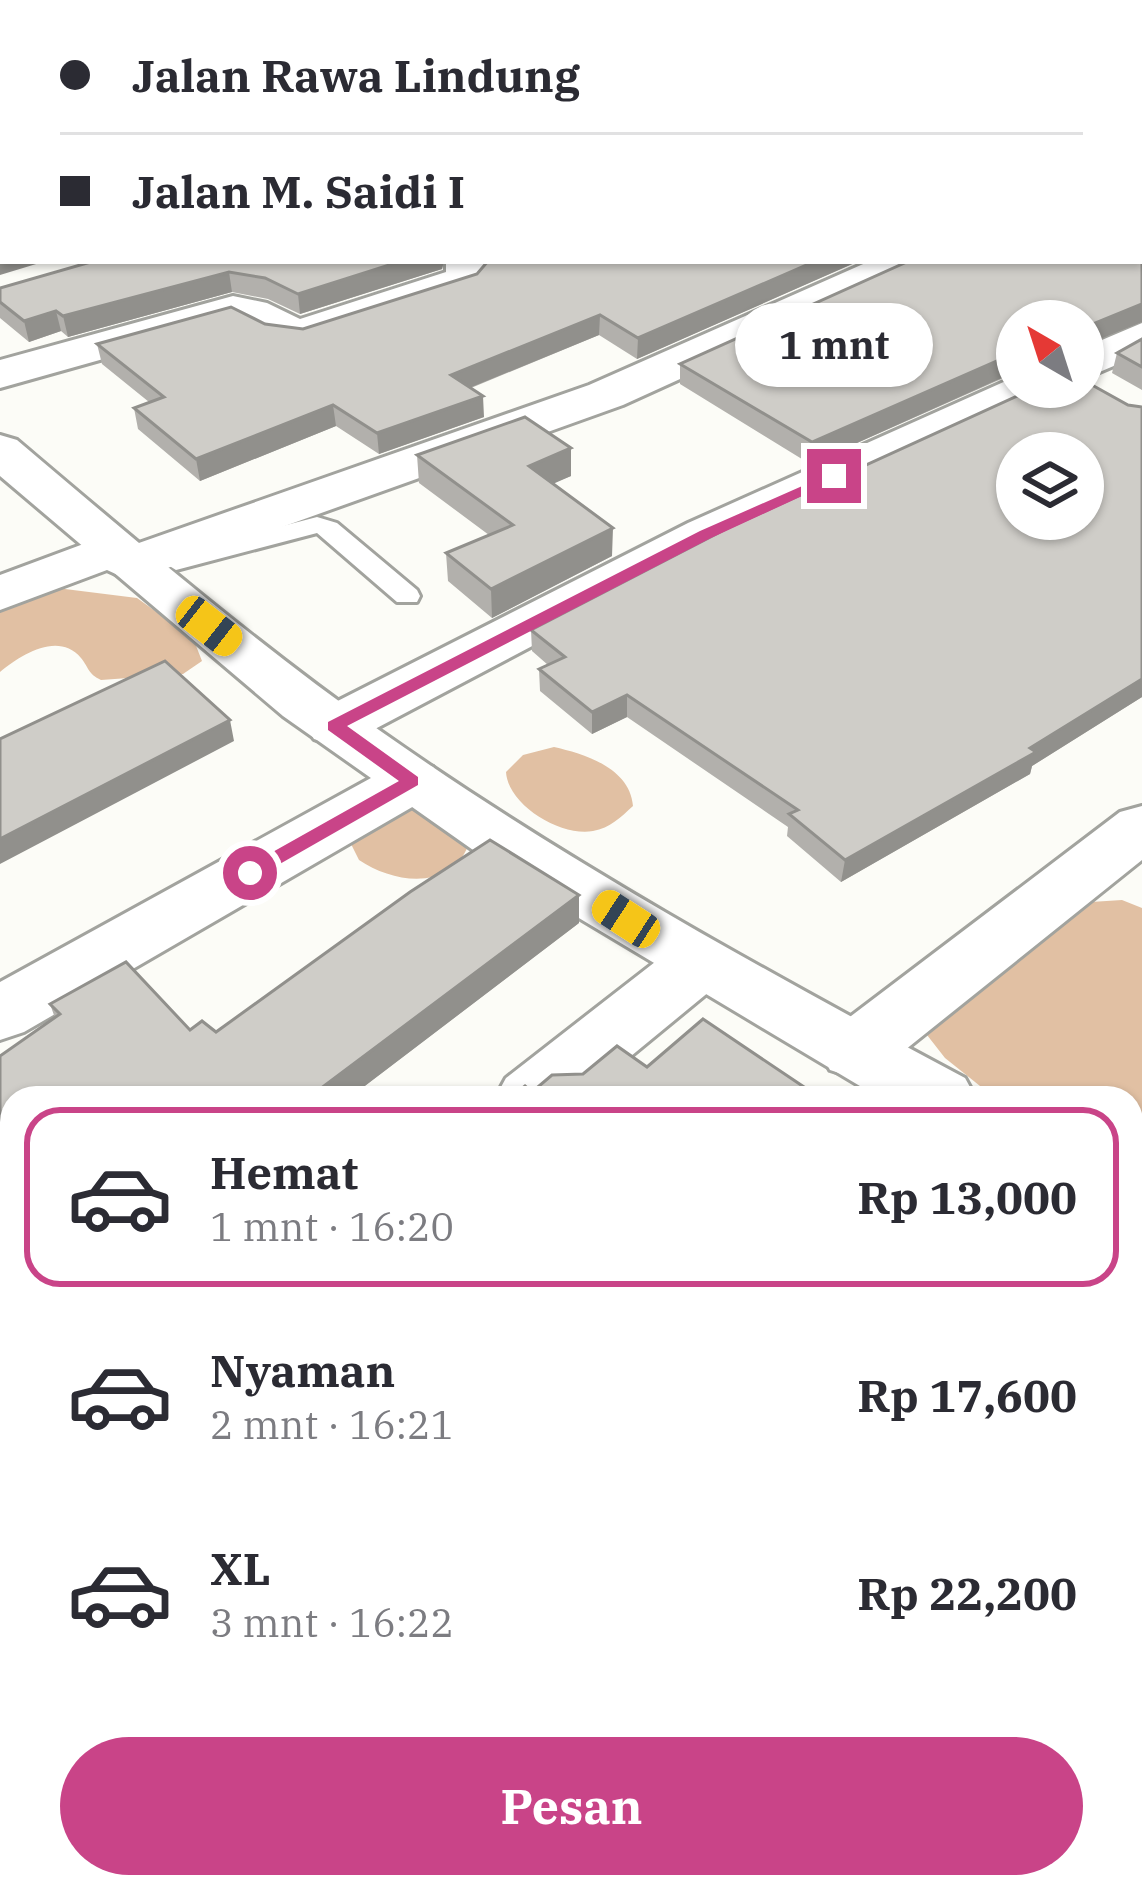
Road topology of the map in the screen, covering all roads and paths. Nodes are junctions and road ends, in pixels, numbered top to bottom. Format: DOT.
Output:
graph roads {
  1 [pos="466,264"];
  2 [pos="896,265"];
  3 [pos="1142,337"];
  4 [pos="1104,355"];
  5 [pos="0,374"];
  6 [pos="996,402"];
  7 [pos="0,450"];
  8 [pos="127,561"];
  9 [pos="0,594"];
  10 [pos="407,596"];
  11 [pos="334,726"];
  12 [pos="412,781"];
  13 [pos="1142,827"];
  14 [pos="697,964"];
  15 [pos="0,1014"];
  16 [pos="855,1051"];
  17 [pos="546,1086"];
  18 [pos="918,1086"];
  1 -- 5 [label="main road"];
  2 -- 8 [label="main road"];
  3 -- 4 [label="main road"];
  6 -- 11 [label="main road"];
  7 -- 8 [label="main road"];
  8 -- 9 [label="main road"];
  8 -- 10 [label="lane"];
  8 -- 11 [label="main road"];
  11 -- 12 [label="main road"];
  12 -- 14 [label="main road"];
  12 -- 15 [label="main road"];
  13 -- 16 [label="main road"];
  14 -- 16 [label="main road"];
  14 -- 17 [label="main road"];
  16 -- 18 [label="main road"];
}
